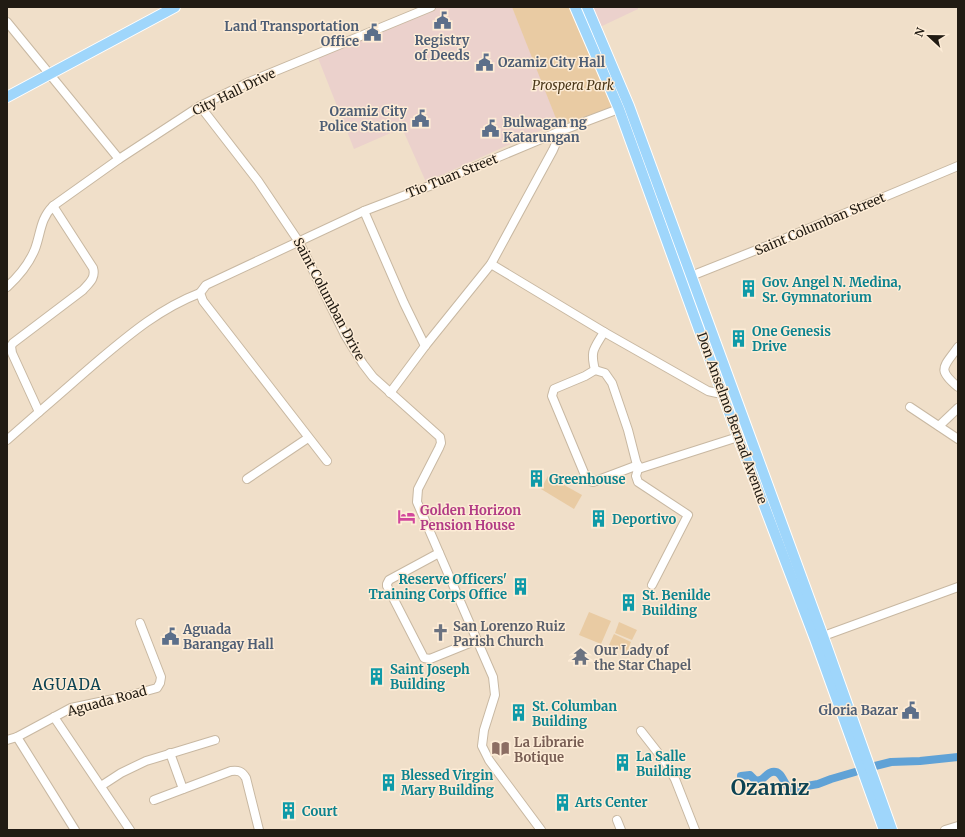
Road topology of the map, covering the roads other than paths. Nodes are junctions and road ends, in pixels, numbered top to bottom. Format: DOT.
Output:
graph roads {
  1 [pos="175,7"];
  2 [pos="430,7"];
  3 [pos="575,7"];
  4 [pos="587,7"];
  5 [pos="7,22"];
  6 [pos="50,74"];
  7 [pos="7,97"];
  8 [pos="200,106"];
  9 [pos="629,106"];
  10 [pos="618,109"];
  11 [pos="558,132"];
  12 [pos="119,159"];
  13 [pos="958,166"];
  14 [pos="53,206"];
  15 [pos="364,211"];
  16 [pos="299,242"];
  17 [pos="491,264"];
  18 [pos="691,276"];
  19 [pos="681,280"];
  20 [pos="7,287"];
  21 [pos="200,293"];
  22 [pos="604,332"];
  23 [pos="425,346"];
  24 [pos="958,347"];
  25 [pos="595,370"];
  26 [pos="958,387"];
  27 [pos="732,388"];
  28 [pos="390,392"];
  29 [pos="721,392"];
  30 [pos="910,407"];
  31 [pos="958,408"];
  32 [pos="39,412"];
  33 [pos="939,426"];
  34 [pos="738,437"];
  35 [pos="308,438"];
  36 [pos="958,439"];
  37 [pos="7,440"];
  38 [pos="327,462"];
  39 [pos="638,467"];
  40 [pos="247,479"];
  41 [pos="775,520"];
  42 [pos="439,553"];
  43 [pos="652,585"];
  44 [pos="958,587"];
  45 [pos="140,623"];
  46 [pos="819,637"];
  47 [pos="477,640"];
  48 [pos="54,717"];
  49 [pos="641,731"];
  50 [pos="17,737"];
  51 [pos="7,740"];
  52 [pos="215,740"];
  53 [pos="170,754"];
  54 [pos="101,786"];
  55 [pos="183,789"];
  56 [pos="154,800"];
  57 [pos="617,820"];
  58 [pos="958,826"];
  59 [pos="75,830"];
  60 [pos="130,830"];
  61 [pos="259,830"];
  62 [pos="541,830"];
  63 [pos="621,830"];
  64 [pos="695,830"];
  65 [pos="884,830"];
  66 [pos="892,830"];
  67 [pos="945,830"];
  1 -- 6 [label="main road"];
  2 -- 8 [label="street, City Hall Drive"];
  3 -- 10 [label="main road, Don Anselmo Bernad Avenue"];
  4 -- 9 [label="main road, Don Anselmo Bernad Avenue"];
  5 -- 6 [label="street"];
  6 -- 7 [label="main road"];
  6 -- 12 [label="street"];
  8 -- 12 [label="street, City Hall Drive"];
  8 -- 16 [label="street, Saint Columban Drive"];
  9 -- 10 [label="street, Tio Tuan Street"];
  9 -- 18 [label="main road, Don Anselmo Bernad Avenue"];
  10 -- 11 [label="street, Tio Tuan Street"];
  10 -- 19 [label="main road, Don Anselmo Bernad Avenue"];
  11 -- 15 [label="street, Tio Tuan Street"];
  11 -- 17 [label="street"];
  12 -- 14 [label="street, City Hall Drive"];
  13 -- 18 [label="street, Saint Columban Street"];
  14 -- 20 [label="street"];
  14 -- 32 [label="street"];
  15 -- 16 [label="street, Tio Tuan Street"];
  15 -- 23 [label="street"];
  16 -- 21 [label="street, Tio Tuan Street"];
  16 -- 28 [label="street, Saint Columban Drive"];
  17 -- 22 [label="street"];
  17 -- 23 [label="street"];
  18 -- 19 [label="street, Saint Columban Street"];
  18 -- 27 [label="main road, Don Anselmo Bernad Avenue"];
  19 -- 29 [label="main road, Don Anselmo Bernad Avenue"];
  21 -- 32 [label="street, Tio Tuan Street"];
  21 -- 35 [label="street"];
  22 -- 25 [label="street"];
  22 -- 29 [label="street"];
  23 -- 28 [label="street"];
  24 -- 26 [label="street"];
  25 -- 39 [label="street"];
  25 -- 39 [label="street"];
  27 -- 29 [label="street"];
  27 -- 41 [label="main road, Don Anselmo Bernad Avenue"];
  28 -- 42 [label="street, Saint Columban Drive"];
  29 -- 34 [label="main road, Don Anselmo Bernad Avenue"];
  30 -- 33 [label="street"];
  31 -- 33 [label="street"];
  32 -- 37 [label="street, Tio Tuan Street"];
  33 -- 36 [label="street"];
  34 -- 39 [label="street"];
  34 -- 41 [label="main road, Don Anselmo Bernad Avenue"];
  35 -- 38 [label="street"];
  35 -- 40 [label="street"];
  39 -- 43 [label="street"];
  41 -- 46 [label="main road, Don Anselmo Bernad Avenue"];
  42 -- 47 [label="street, Saint Columban Drive"];
  42 -- 47 [label="street"];
  44 -- 46 [label="street"];
  45 -- 48 [label="street, Aguada Road"];
  46 -- 65 [label="main road, Don Anselmo Bernad Avenue"];
  46 -- 66 [label="main road, Don Anselmo Bernad Avenue"];
  47 -- 62 [label="street, Saint Columban Drive"];
  48 -- 50 [label="street, Aguada Road"];
  48 -- 54 [label="street"];
  49 -- 64 [label="street"];
  50 -- 51 [label="street, Aguada Road"];
  50 -- 59 [label="street"];
  52 -- 53 [label="street"];
  53 -- 54 [label="street"];
  53 -- 55 [label="street"];
  54 -- 60 [label="street"];
  55 -- 56 [label="street"];
  55 -- 61 [label="street"];
  57 -- 63 [label="street"];
  58 -- 67 [label="street"];
}
